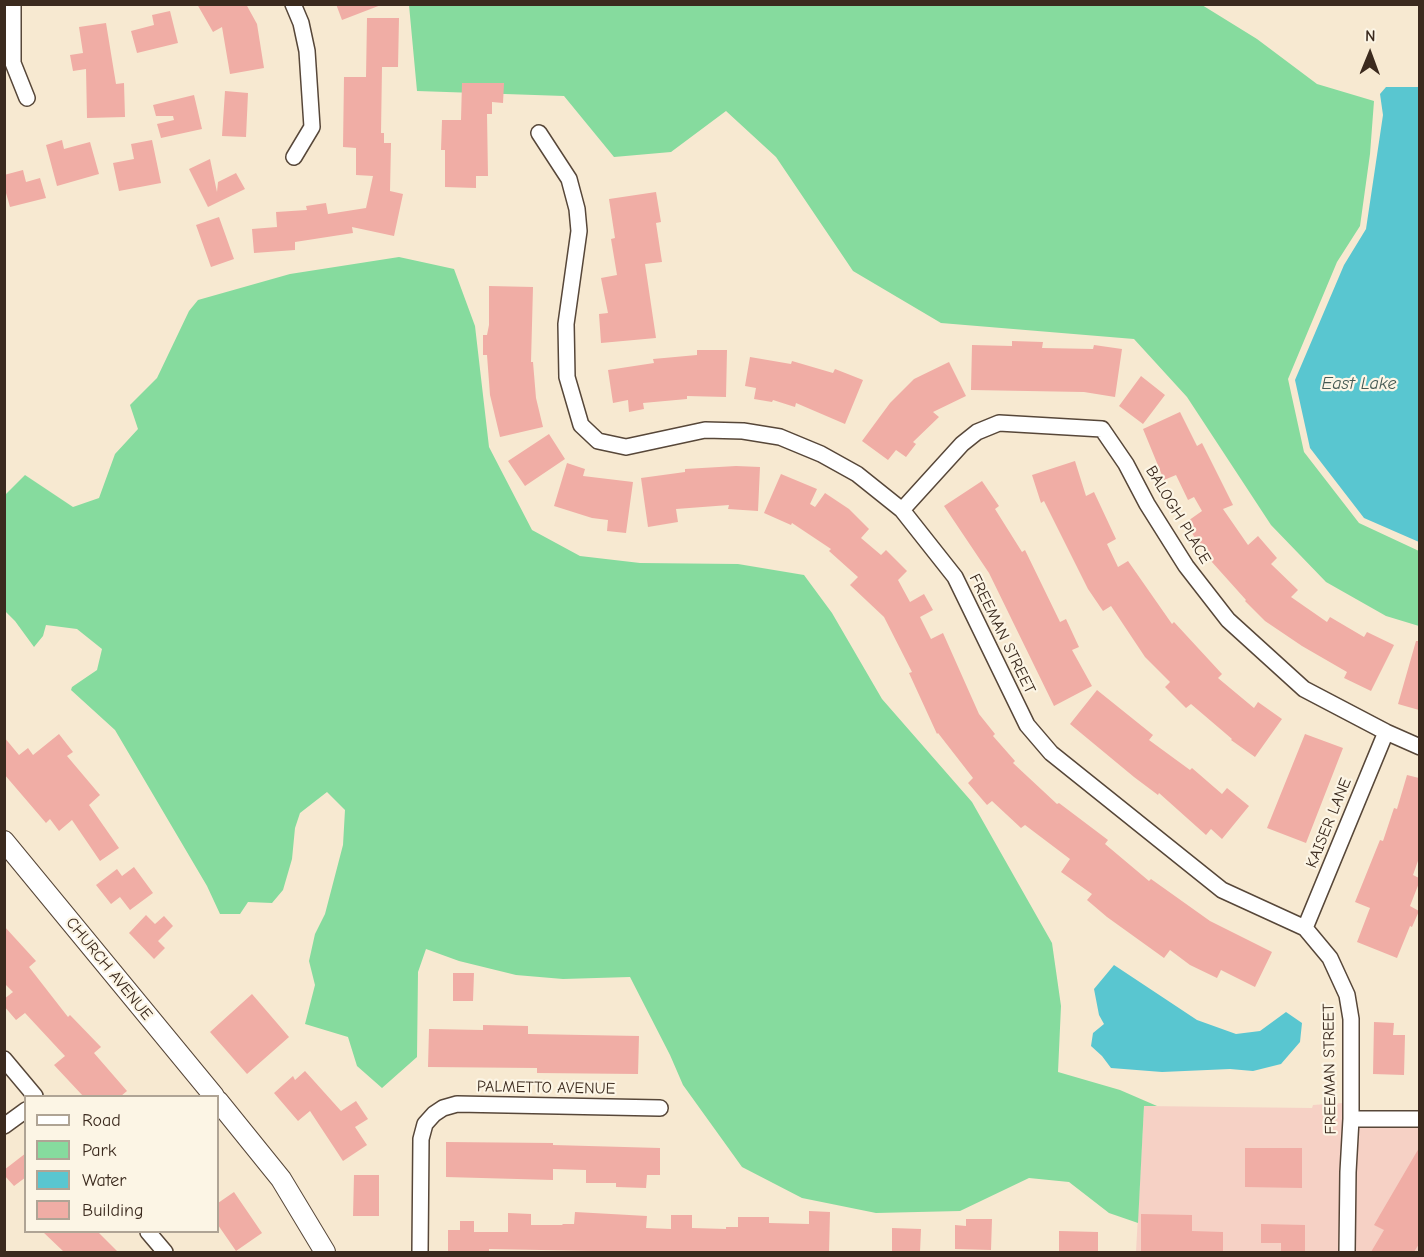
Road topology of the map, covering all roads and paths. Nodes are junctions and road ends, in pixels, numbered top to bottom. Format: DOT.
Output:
graph roads {
  1 [pos="13,4"];
  2 [pos="293,4"];
  3 [pos="27,98"];
  4 [pos="539,133"];
  5 [pos="294,158"];
  6 [pos="902,510"];
  7 [pos="1386,732"];
  8 [pos="1419,747"];
  9 [pos="4,841"];
  10 [pos="1305,928"];
  11 [pos="4,1059"];
  12 [pos="34,1095"];
  13 [pos="212,1095"];
  14 [pos="219,1102"];
  15 [pos="660,1108"];
  16 [pos="24,1111"];
  17 [pos="1351,1119"];
  18 [pos="1419,1119"];
  19 [pos="4,1126"];
  20 [pos="149,1233"];
  21 [pos="165,1252"];
  22 [pos="325,1252"];
  23 [pos="420,1252"];
  24 [pos="1347,1252"];
  1 -- 3 [label="street"];
  2 -- 5 [label="street"];
  4 -- 6 [label="street, FREEMAN STREET"];
  6 -- 7 [label="street, BALOGH PLACE"];
  6 -- 10 [label="street, FREEMAN STREET"];
  7 -- 8 [label="street, BALOGH PLACE"];
  7 -- 10 [label="street, KAISER LANE"];
  9 -- 13 [label="street, CHURCH AVENUE"];
  10 -- 17 [label="street, FREEMAN STREET"];
  11 -- 12 [label="street"];
  14 -- 22 [label="street"];
  15 -- 23 [label="street, PALMETTO AVENUE"];
  16 -- 19 [label="street"];
  17 -- 18 [label="street"];
  17 -- 24 [label="street, FREEMAN STREET"];
  20 -- 21 [label="street"];
}
